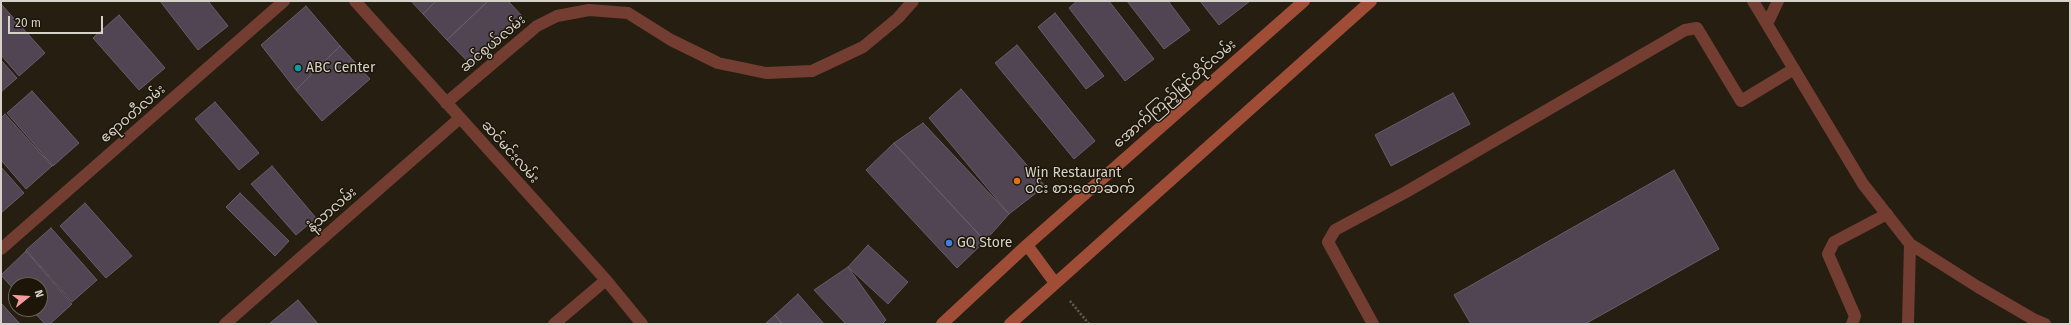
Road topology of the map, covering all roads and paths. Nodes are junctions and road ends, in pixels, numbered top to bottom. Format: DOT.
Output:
graph roads {
  1 [pos="284,1"];
  2 [pos="355,1"];
  3 [pos="913,1"];
  4 [pos="1304,1"];
  5 [pos="1371,1"];
  6 [pos="1753,1"];
  7 [pos="1778,1"];
  8 [pos="1767,24"];
  9 [pos="1794,69"];
  10 [pos="446,103"];
  11 [pos="460,118"];
  12 [pos="1887,214"];
  13 [pos="1910,244"];
  14 [pos="1027,245"];
  15 [pos="1,249"];
  16 [pos="606,280"];
  17 [pos="1055,283"];
  18 [pos="2030,322"];
  19 [pos="225,324"];
  20 [pos="554,324"];
  21 [pos="642,324"];
  22 [pos="942,324"];
  23 [pos="1010,324"];
  24 [pos="1089,324"];
  25 [pos="1373,324"];
  26 [pos="1852,324"];
  27 [pos="1908,324"];
  28 [pos="2045,324"];
  1 -- 15 [label="street, ဧရာဝတီလမ်း"];
  2 -- 10 [label="street, ဆင်မင်းလမ်း"];
  3 -- 10 [label="street, ဆင်စွယ်လမ်း"];
  4 -- 14 [label="main road, အောက်ကြည့်မြင်တိုင်လမ်း"];
  5 -- 17 [label="main road"];
  6 -- 8 [label="street"];
  7 -- 8 [label="street"];
  8 -- 9 [label="street"];
  9 -- 12 [label="street"];
  9 -- 25 [label="street"];
  10 -- 11 [label="street, ဆင်မင်းလမ်း"];
  11 -- 16 [label="street, ဆင်မင်းလမ်း"];
  11 -- 19 [label="street, နံ့သာလမ်း"];
  12 -- 13 [label="street"];
  12 -- 26 [label="street"];
  13 -- 18 [label="street"];
  13 -- 27 [label="street"];
  14 -- 17 [label="main road"];
  14 -- 22 [label="main road, အောက်ကြည့်မြင်တိုင်လမ်း"];
  16 -- 20 [label="street"];
  16 -- 21 [label="street, ဆင်မင်းလမ်း"];
  17 -- 23 [label="main road"];
  17 -- 24 [label="path"];
  18 -- 28 [label="street"];
}
